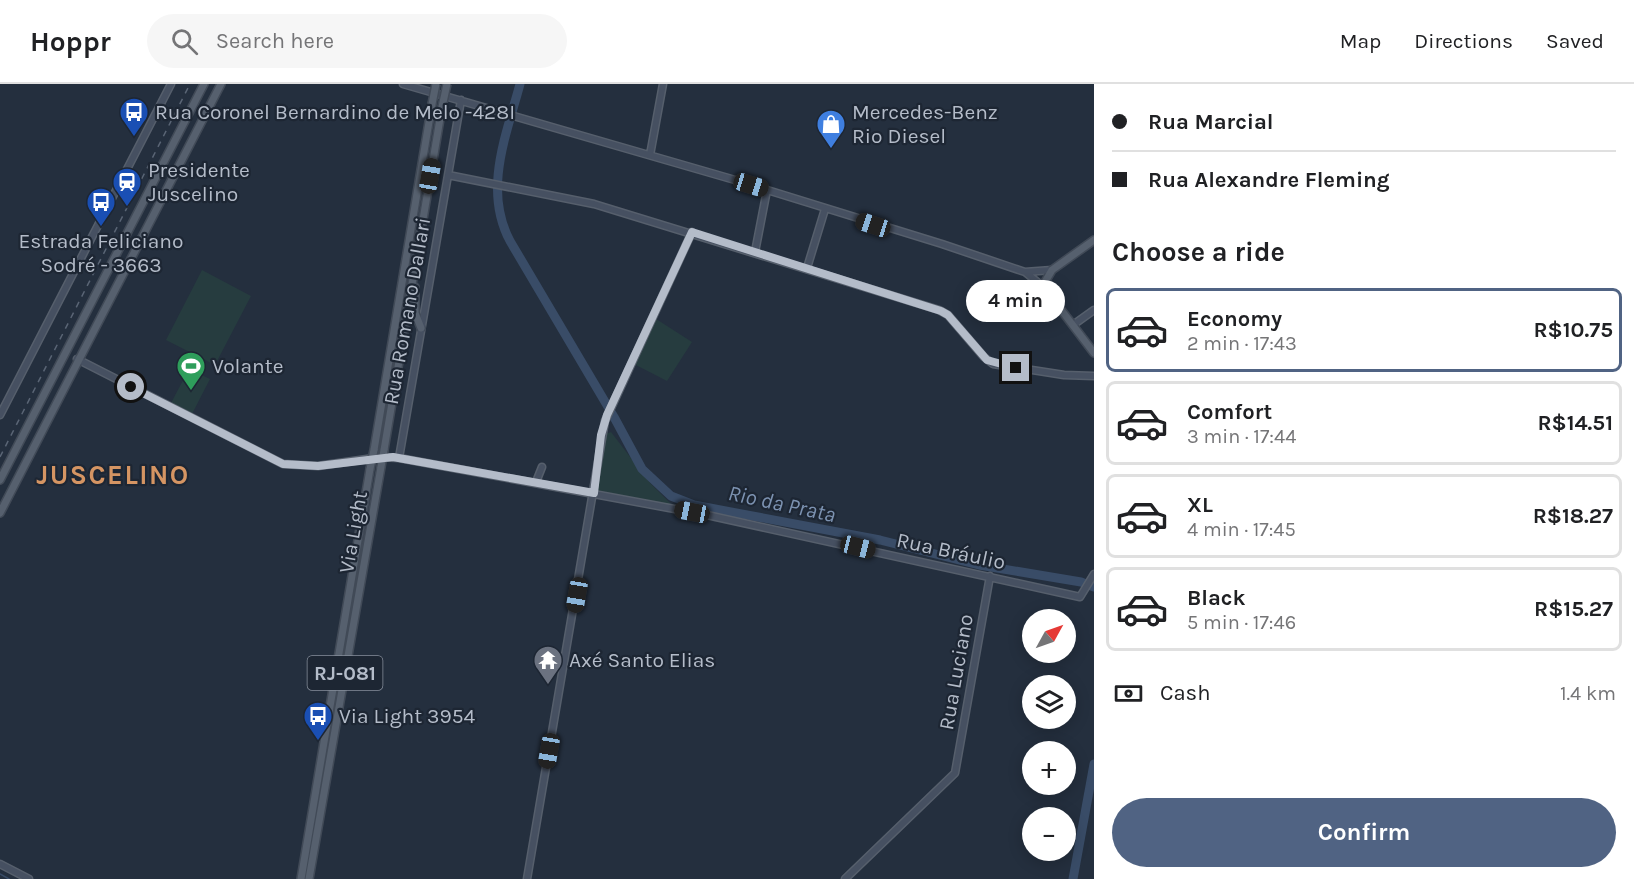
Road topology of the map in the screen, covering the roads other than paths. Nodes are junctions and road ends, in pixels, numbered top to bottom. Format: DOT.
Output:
graph roads {
  1 [pos="171,84"];
  2 [pos="204,84"];
  3 [pos="221,84"];
  4 [pos="403,84"];
  5 [pos="436,84"];
  6 [pos="447,84"];
  7 [pos="663,84"];
  8 [pos="461,100"];
  9 [pos="650,155"];
  10 [pos="448,175"];
  11 [pos="767,190"];
  12 [pos="825,209"];
  13 [pos="692,232"];
  14 [pos="1094,240"];
  15 [pos="755,252"];
  16 [pos="807,268"];
  17 [pos="414,270"];
  18 [pos="1052,270"];
  19 [pos="1024,272"];
  20 [pos="1046,290"];
  21 [pos="1094,309"];
  22 [pos="1073,325"];
  23 [pos="421,328"];
  24 [pos="1094,353"];
  25 [pos="77,359"];
  26 [pos="1094,376"];
  27 [pos="0,415"];
  28 [pos="399,458"];
  29 [pos="542,467"];
  30 [pos="0,480"];
  31 [pos="536,482"];
  32 [pos="594,493"];
  33 [pos="0,513"];
  34 [pos="990,576"];
  35 [pos="1092,577"];
  36 [pos="0,864"];
  37 [pos="29,879"];
  38 [pos="301,879"];
  39 [pos="309,879"];
  40 [pos="527,879"];
  41 [pos="845,879"];
  1 -- 27 [label="street"];
  2 -- 30 [label="main road"];
  3 -- 25 [label="main road"];
  4 -- 8 [label="street"];
  5 -- 38 [label="main road, Via Light / RJ-081, bridge"];
  6 -- 17 [label="main road, Via Light / RJ-081, bridge"];
  7 -- 9 [label="street"];
  8 -- 9 [label="street"];
  8 -- 10 [label="street, Rua Romano Dallari"];
  9 -- 11 [label="street"];
  10 -- 13 [label="street"];
  10 -- 23 [label="street, Rua Romano Dallari"];
  11 -- 12 [label="street"];
  11 -- 15 [label="street"];
  12 -- 16 [label="street"];
  12 -- 19 [label="street"];
  13 -- 15 [label="street"];
  13 -- 32 [label="street"];
  14 -- 18 [label="main road"];
  15 -- 16 [label="street"];
  16 -- 26 [label="street"];
  17 -- 23 [label="main road"];
  17 -- 39 [label="main road, Via Light / RJ-081, bridge"];
  18 -- 19 [label="street"];
  18 -- 20 [label="main road"];
  19 -- 20 [label="street"];
  20 -- 22 [label="main road"];
  21 -- 22 [label="street"];
  22 -- 24 [label="main road"];
  23 -- 28 [label="street, Rua Romano Dallari"];
  25 -- 28 [label="street, Rua Bráulio"];
  25 -- 33 [label="main road"];
  28 -- 31 [label="street, Rua Bráulio"];
  29 -- 31 [label="street"];
  31 -- 32 [label="street, Rua Bráulio"];
  32 -- 34 [label="street, Rua Bráulio"];
  32 -- 40 [label="street"];
  34 -- 35 [label="street, Rua Bráulio"];
  34 -- 41 [label="street, Rua Luciano"];
  36 -- 37 [label="street"];
}
